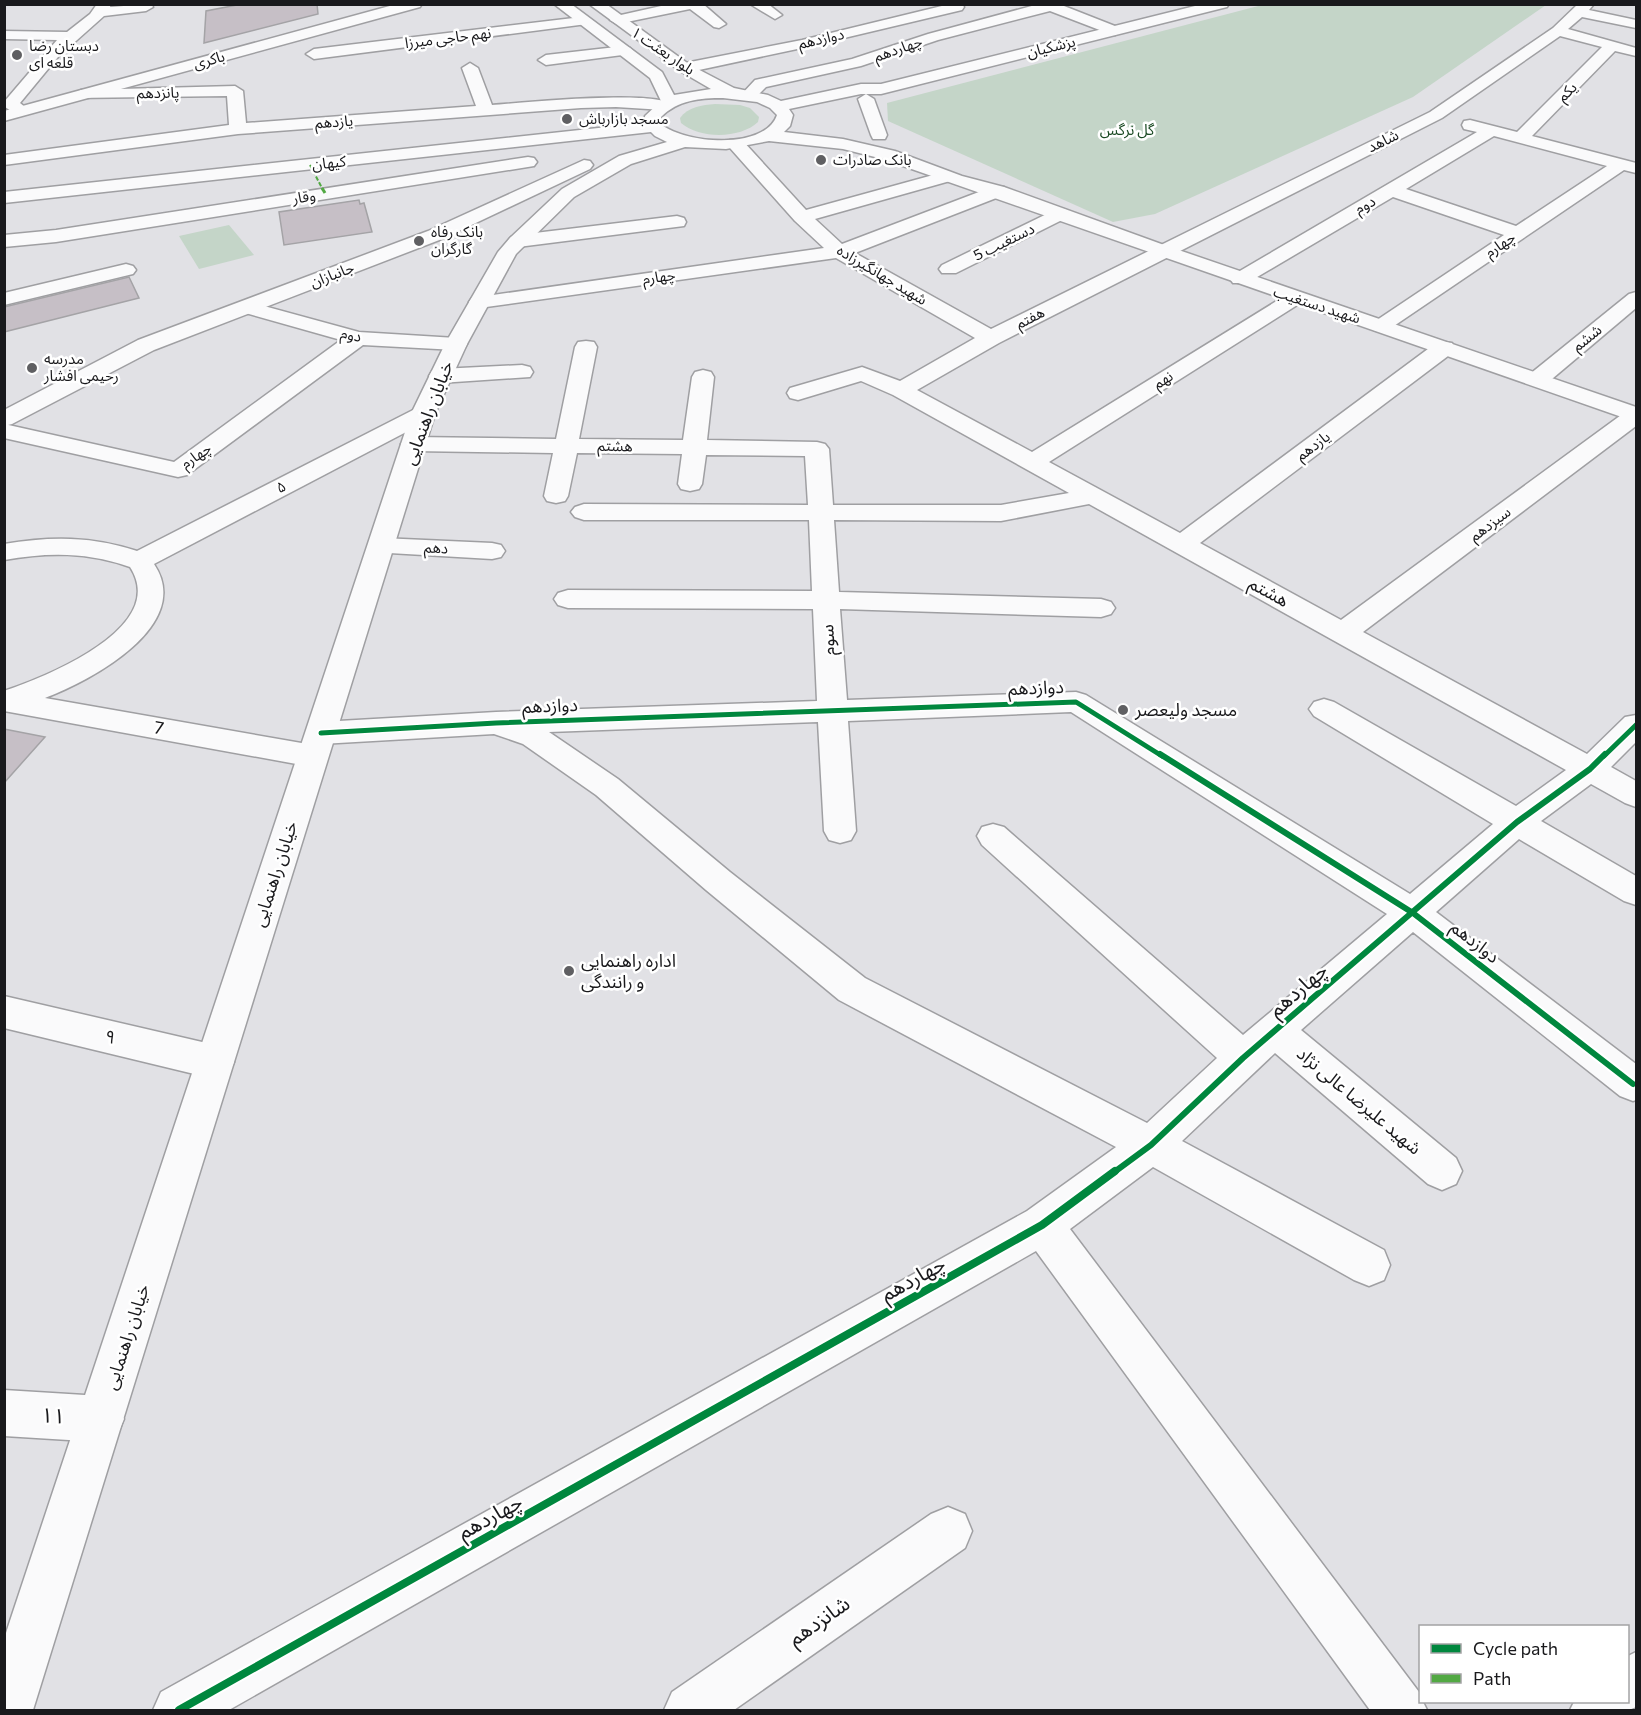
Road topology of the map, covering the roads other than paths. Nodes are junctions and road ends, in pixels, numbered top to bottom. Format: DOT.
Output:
graph roads {
  1 [pos="144,4"];
  2 [pos="386,4"];
  3 [pos="415,4"];
  4 [pos="561,4"];
  5 [pos="596,4"];
  6 [pos="693,4"];
  7 [pos="757,4"];
  8 [pos="1222,4"];
  9 [pos="1052,5"];
  10 [pos="957,7"];
  11 [pos="103,8"];
  12 [pos="658,8"];
  13 [pos="1584,8"];
  14 [pos="775,15"];
  15 [pos="502,16"];
  16 [pos="617,20"];
  17 [pos="582,21"];
  18 [pos="719,24"];
  19 [pos="1636,24"];
  20 [pos="334,25"];
  21 [pos="512,30"];
  22 [pos="1115,31"];
  23 [pos="1558,31"];
  24 [pos="4,35"];
  25 [pos="70,36"];
  26 [pos="447,38"];
  27 [pos="492,40"];
  28 [pos="1613,45"];
  29 [pos="342,51"];
  30 [pos="625,51"];
  31 [pos="1636,52"];
  32 [pos="314,54"];
  33 [pos="546,60"];
  34 [pos="470,68"];
  35 [pos="685,68"];
  36 [pos="37,70"];
  37 [pos="15,71"];
  38 [pos="881,89"];
  39 [pos="741,94"];
  40 [pos="81,95"];
  41 [pos="423,99"];
  42 [pos="866,99"];
  43 [pos="667,104"];
  44 [pos="10,109"];
  45 [pos="486,111"];
  46 [pos="783,113"];
  47 [pos="1436,115"];
  48 [pos="421,116"];
  49 [pos="805,120"];
  50 [pos="138,126"];
  51 [pos="837,126"];
  52 [pos="238,129"];
  53 [pos="1491,131"];
  54 [pos="667,134"];
  55 [pos="879,135"];
  56 [pos="766,136"];
  57 [pos="1520,139"];
  58 [pos="131,144"];
  59 [pos="736,144"];
  60 [pos="604,156"];
  61 [pos="4,160"];
  62 [pos="310,165"];
  63 [pos="1628,167"];
  64 [pos="944,177"];
  65 [pos="1392,190"];
  66 [pos="998,191"];
  67 [pos="325,193"];
  68 [pos="4,198"];
  69 [pos="1059,214"];
  70 [pos="802,217"];
  71 [pos="677,222"];
  72 [pos="502,232"];
  73 [pos="1518,233"];
  74 [pos="56,236"];
  75 [pos="4,241"];
  76 [pos="1162,251"];
  77 [pos="839,252"];
  78 [pos="949,269"];
  79 [pos="126,270"];
  80 [pos="1240,279"];
  81 [pos="49,288"];
  82 [pos="1295,298"];
  83 [pos="1636,298"];
  84 [pos="4,299"];
  85 [pos="479,302"];
  86 [pos="249,308"];
  87 [pos="1381,326"];
  88 [pos="358,338"];
  89 [pos="991,338"];
  90 [pos="456,344"];
  91 [pos="586,347"];
  92 [pos="1444,348"];
  93 [pos="522,372"];
  94 [pos="440,376"];
  95 [pos="702,377"];
  96 [pos="1538,379"];
  97 [pos="901,390"];
  98 [pos="798,393"];
  99 [pos="1636,415"];
  100 [pos="4,419"];
  101 [pos="418,429"];
  102 [pos="4,431"];
  103 [pos="565,446"];
  104 [pos="693,447"];
  105 [pos="817,449"];
  106 [pos="1032,462"];
  107 [pos="690,484"];
  108 [pos="556,496"];
  109 [pos="1094,496"];
  110 [pos="584,512"];
  111 [pos="820,513"];
  112 [pos="1182,544"];
  113 [pos="381,546"];
  114 [pos="492,551"];
  115 [pos="4,552"];
  116 [pos="139,561"];
  117 [pos="568,599"];
  118 [pos="826,600"];
  119 [pos="1101,608"];
  120 [pos="1343,633"];
  121 [pos="5,701"];
  122 [pos="1324,709"];
  123 [pos="833,711"];
  124 [pos="496,723"];
  125 [pos="1636,725"];
  126 [pos="317,745"];
  127 [pos="1590,769"];
  128 [pos="1636,795"];
  129 [pos="1516,822"];
  130 [pos="840,831"];
  131 [pos="993,836"];
  132 [pos="1636,892"];
  133 [pos="1413,914"];
  134 [pos="4,1012"];
  135 [pos="1276,1031"];
  136 [pos="1243,1058"];
  137 [pos="215,1062"];
  138 [pos="1633,1084"];
  139 [pos="1151,1145"];
  140 [pos="1442,1171"];
  141 [pos="1042,1225"];
  142 [pos="1369,1266"];
  143 [pos="4,1413"];
  144 [pos="101,1419"];
  145 [pos="948,1531"];
  146 [pos="7,1710"];
  147 [pos="179,1710"];
  148 [pos="690,1710"];
  149 [pos="1401,1710"];
  1 -- 11 [label="street"];
  2 -- 44 [label="street, باکری"];
  3 -- 20 [label="street, باکری"];
  4 -- 17 [label="street, بلوار بعثت ۱"];
  5 -- 16 [label="street, بلوار بعثت ۱"];
  6 -- 12 [label="street"];
  6 -- 18 [label="street"];
  7 -- 14 [label="street"];
  8 -- 22 [label="street, پزشکیان"];
  9 -- 22 [label="street"];
  9 -- 39 [label="street, چهاردهم"];
  10 -- 35 [label="street, دوازدهم"];
  11 -- 25 [label="street"];
  12 -- 16 [label="street"];
  13 -- 19 [label="street"];
  13 -- 23 [label="street, شاهد"];
  15 -- 21 [label="street"];
  16 -- 35 [label="street, بلوار بعثت ۱"];
  17 -- 21 [label="street, نهم حاجی میرزا"];
  17 -- 30 [label="street, بلوار بعثت ۱"];
  20 -- 29 [label="street"];
  20 -- 40 [label="street, باکری"];
  21 -- 26 [label="street, نهم حاجی میرزا"];
  22 -- 38 [label="street, پزشکیان"];
  23 -- 28 [label="street"];
  23 -- 47 [label="street, شاهد"];
  24 -- 25 [label="street"];
  25 -- 36 [label="street"];
  26 -- 27 [label="street"];
  26 -- 29 [label="street, نهم حاجی میرزا"];
  28 -- 31 [label="street"];
  28 -- 57 [label="street, یکم"];
  29 -- 32 [label="street, نهم حاجی میرزا"];
  30 -- 33 [label="street"];
  30 -- 43 [label="street, بلوار بعثت ۱"];
  34 -- 45 [label="street"];
  35 -- 39 [label="street, بلوار بعثت ۱"];
  36 -- 37 [label="street"];
  36 -- 44 [label="street"];
  38 -- 42 [label="street, پزشکیان"];
  38 -- 46 [label="street, پزشکیان"];
  39 -- 43 [label="street, یازدهم"];
  39 -- 46 [label="street, بلوار بعثت ۱"];
  40 -- 44 [label="street, باکری"];
  40 -- 52 [label="street, پانزدهم"];
  41 -- 48 [label="street"];
  42 -- 46 [label="street, پزشکیان"];
  42 -- 55 [label="street"];
  43 -- 45 [label="street, یازدهم"];
  43 -- 54 [label="street"];
  45 -- 48 [label="street, یازدهم"];
  46 -- 49 [label="street, بلوار بعثت ۱"];
  46 -- 56 [label="street"];
  47 -- 53 [label="street"];
  47 -- 76 [label="street, شاهد"];
  48 -- 52 [label="street, یازدهم"];
  50 -- 58 [label="street"];
  51 -- 55 [label="street"];
  52 -- 58 [label="street, یازدهم"];
  53 -- 57 [label="street"];
  53 -- 65 [label="street, دوم"];
  54 -- 59 [label="street"];
  54 -- 60 [label="street, جانبازان"];
  54 -- 62 [label="street, کیهان"];
  54 -- 72 [label="street, خیابان راهنمایی"];
  55 -- 66 [label="street"];
  56 -- 59 [label="street"];
  56 -- 64 [label="street"];
  57 -- 63 [label="street"];
  58 -- 61 [label="street, یازدهم"];
  59 -- 70 [label="street, شهید جهانگیرزاده"];
  60 -- 67 [label="street, وقار"];
  60 -- 72 [label="street, جانبازان"];
  62 -- 67 [label="street"];
  62 -- 68 [label="street, کیهان"];
  63 -- 73 [label="street, چهارم"];
  64 -- 66 [label="street"];
  64 -- 70 [label="street"];
  65 -- 73 [label="street"];
  65 -- 80 [label="street, دوم"];
  66 -- 69 [label="street, شهید دستغیب"];
  66 -- 77 [label="street, چهارم"];
  67 -- 74 [label="street, وقار"];
  69 -- 76 [label="street, شهید دستغیب"];
  69 -- 78 [label="street, دستغیب 5"];
  70 -- 77 [label="street, شهید جهانگیرزاده"];
  71 -- 72 [label="street"];
  72 -- 85 [label="street, خیابان راهنمایی"];
  72 -- 86 [label="street, جانبازان"];
  73 -- 87 [label="street, چهارم"];
  74 -- 75 [label="street, وقار"];
  74 -- 81 [label="street"];
  76 -- 80 [label="street, شهید دستغیب"];
  76 -- 89 [label="street, هفتم"];
  77 -- 85 [label="street, چهارم"];
  77 -- 89 [label="street, شهید جهانگیرزاده"];
  79 -- 81 [label="street"];
  80 -- 82 [label="street, شهید دستغیب"];
  81 -- 84 [label="street"];
  82 -- 87 [label="street, شهید دستغیب"];
  82 -- 106 [label="street, نهم"];
  83 -- 96 [label="street, ششم"];
  85 -- 90 [label="street, خیابان راهنمایی"];
  86 -- 88 [label="street, دوم"];
  86 -- 100 [label="street, جانبازان"];
  87 -- 92 [label="street, شهید دستغیب"];
  88 -- 90 [label="street, دوم"];
  88 -- 102 [label="street, چهارم"];
  89 -- 97 [label="street, هفتم"];
  90 -- 94 [label="street, خیابان راهنمایی"];
  91 -- 103 [label="street"];
  92 -- 96 [label="street, شهید دستغیب"];
  92 -- 112 [label="street, یازدهم"];
  93 -- 94 [label="street"];
  94 -- 101 [label="street, خیابان راهنمایی"];
  95 -- 104 [label="street"];
  96 -- 99 [label="street, شهید دستغیب"];
  97 -- 98 [label="street, هشتم"];
  97 -- 106 [label="street, هشتم"];
  99 -- 120 [label="street, سیزدهم"];
  101 -- 103 [label="street, هشتم"];
  101 -- 113 [label="street, خیابان راهنمایی"];
  101 -- 116 [label="street, ۵"];
  103 -- 104 [label="street, هشتم"];
  103 -- 108 [label="street"];
  104 -- 105 [label="street, هشتم"];
  104 -- 107 [label="street"];
  105 -- 111 [label="street, سوم"];
  106 -- 109 [label="street, هشتم"];
  109 -- 111 [label="street"];
  109 -- 112 [label="street, هشتم"];
  110 -- 111 [label="street"];
  111 -- 118 [label="street, سوم"];
  112 -- 120 [label="street, هشتم"];
  113 -- 114 [label="street, دهم"];
  113 -- 126 [label="street, خیابان راهنمایی"];
  115 -- 116 [label="street"];
  116 -- 121 [label="street"];
  117 -- 118 [label="street"];
  118 -- 119 [label="street"];
  118 -- 123 [label="street, سوم"];
  120 -- 127 [label="street, هشتم"];
  121 -- 126 [label="street, 7"];
  122 -- 129 [label="street"];
  123 -- 124 [label="street, دوازدهم"];
  123 -- 130 [label="street, سوم"];
  123 -- 133 [label="street, دوازدهم"];
  124 -- 126 [label="street, دوازدهم"];
  124 -- 139 [label="street"];
  125 -- 127 [label="street"];
  126 -- 137 [label="street, خیابان راهنمایی"];
  127 -- 128 [label="street, هشتم"];
  127 -- 129 [label="street, چهاردهم"];
  129 -- 132 [label="street"];
  129 -- 133 [label="street, چهاردهم"];
  131 -- 136 [label="street"];
  133 -- 135 [label="street, چهاردهم"];
  133 -- 138 [label="street, دوازدهم"];
  134 -- 137 [label="street, ۹"];
  135 -- 136 [label="street, چهاردهم"];
  135 -- 140 [label="street, شهید علیرضا عالی نژاد"];
  136 -- 139 [label="street, چهاردهم"];
  137 -- 144 [label="street, خیابان راهنمایی"];
  139 -- 141 [label="street, چهاردهم"];
  139 -- 142 [label="street"];
  141 -- 147 [label="street, چهاردهم"];
  141 -- 149 [label="street"];
  143 -- 144 [label="street, ۱۱"];
  144 -- 146 [label="street, خیابان راهنمایی"];
  145 -- 148 [label="street, شانزدهم"];
}
